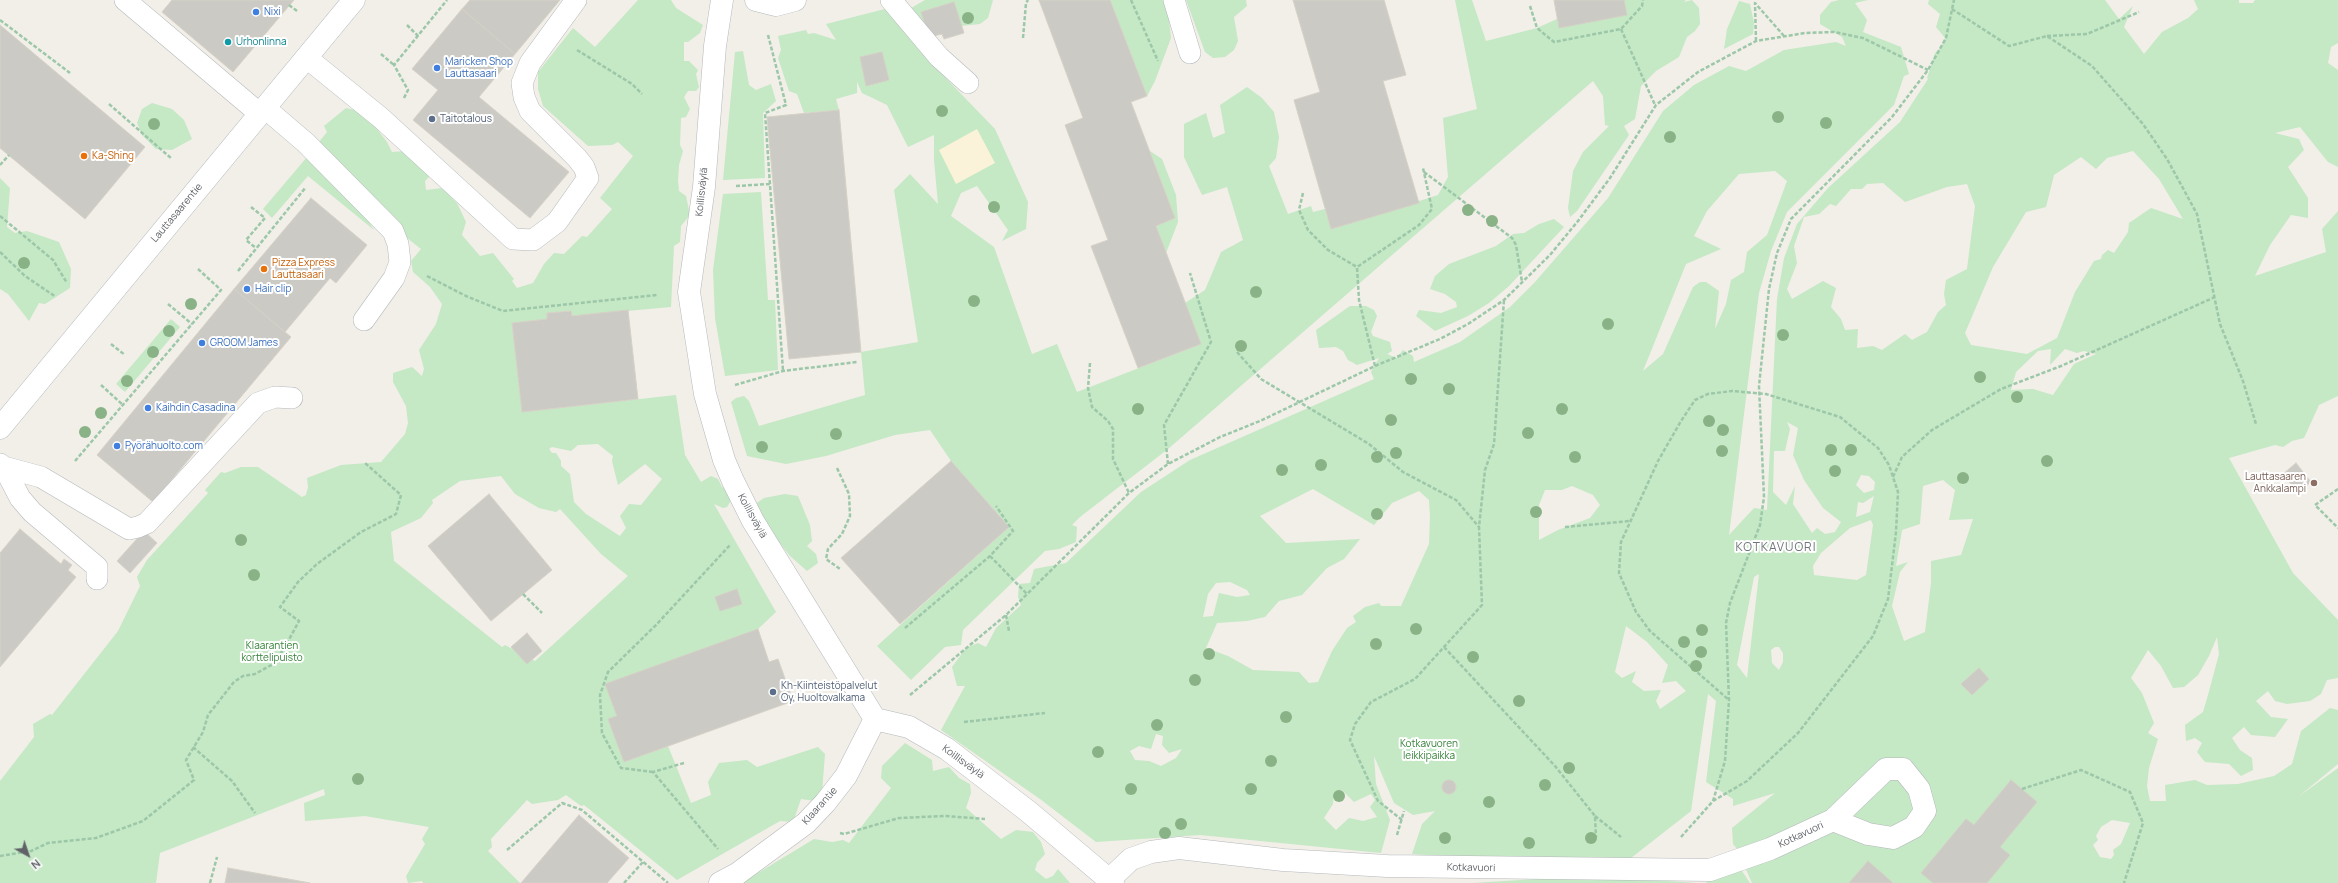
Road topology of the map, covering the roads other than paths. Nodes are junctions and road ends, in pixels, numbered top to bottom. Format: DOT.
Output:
graph roads {
  1 [pos="125,0"];
  2 [pos="354,0"];
  3 [pos="576,0"];
  4 [pos="722,0"];
  5 [pos="756,0"];
  6 [pos="796,0"];
  7 [pos="891,0"];
  8 [pos="1174,0"];
  9 [pos="142,8"];
  10 [pos="1190,52"];
  11 [pos="307,58"];
  12 [pos="968,83"];
  13 [pos="262,111"];
  14 [pos="364,320"];
  15 [pos="292,398"];
  16 [pos="0,428"];
  17 [pos="2,466"];
  18 [pos="97,579"];
  19 [pos="875,719"];
  20 [pos="1833,820"];
  21 [pos="728,878"];
  22 [pos="1112,881"];
  1 -- 9 [label="lane"];
  2 -- 11 [label="street, Lauttasaarentie"];
  3 -- 11 [label="lane"];
  4 -- 19 [label="street, Koillisväylä"];
  5 -- 6 [label="street"];
  7 -- 12 [label="lane"];
  8 -- 10 [label="lane"];
  9 -- 13 [label="lane"];
  11 -- 13 [label="street, Lauttasaarentie"];
  13 -- 14 [label="lane"];
  13 -- 16 [label="street, Lauttasaarentie"];
  15 -- 17 [label="lane"];
  17 -- 18 [label="lane"];
  19 -- 21 [label="street, Klaarantie"];
  19 -- 22 [label="street, Koillisväylä"];
  20 -- 22 [label="street, Kotkavuori"];
}
